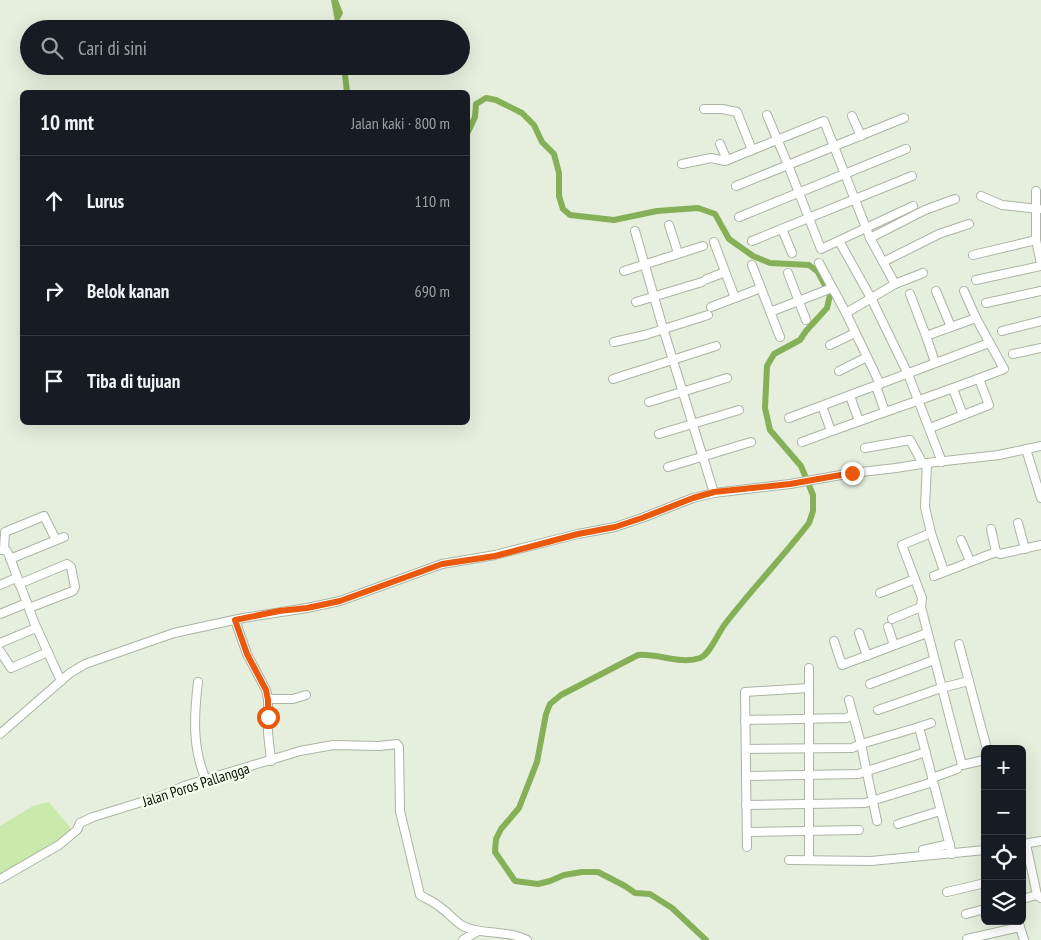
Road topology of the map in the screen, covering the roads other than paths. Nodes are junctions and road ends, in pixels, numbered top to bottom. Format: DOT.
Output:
graph roads {
  1 [pos="704,109"];
  2 [pos="767,115"];
  3 [pos="852,116"];
  4 [pos="904,118"];
  5 [pos="860,136"];
  6 [pos="778,140"];
  7 [pos="720,144"];
  8 [pos="834,147"];
  9 [pos="906,149"];
  10 [pos="752,150"];
  11 [pos="727,160"];
  12 [pos="682,164"];
  13 [pos="788,165"];
  14 [pos="845,174"];
  15 [pos="912,176"];
  16 [pos="736,186"];
  17 [pos="1036,191"];
  18 [pos="798,193"];
  19 [pos="981,196"];
  20 [pos="955,199"];
  21 [pos="855,200"];
  22 [pos="912,206"];
  23 [pos="1039,209"];
  24 [pos="739,217"];
  25 [pos="809,218"];
  26 [pos="969,224"];
  27 [pos="669,226"];
  28 [pos="782,229"];
  29 [pos="635,231"];
  30 [pos="868,233"];
  31 [pos="1036,240"];
  32 [pos="752,241"];
  33 [pos="714,242"];
  34 [pos="841,244"];
  35 [pos="702,246"];
  36 [pos="678,253"];
  37 [pos="792,253"];
  38 [pos="973,254"];
  39 [pos="883,262"];
  40 [pos="819,263"];
  41 [pos="645,264"];
  42 [pos="752,265"];
  43 [pos="1041,265"];
  44 [pos="624,271"];
  45 [pos="725,272"];
  46 [pos="788,273"];
  47 [pos="923,273"];
  48 [pos="976,280"];
  49 [pos="895,284"];
  50 [pos="761,288"];
  51 [pos="828,289"];
  52 [pos="936,291"];
  53 [pos="1041,291"];
  54 [pos="964,292"];
  55 [pos="910,294"];
  56 [pos="654,296"];
  57 [pos="735,298"];
  58 [pos="871,298"];
  59 [pos="798,301"];
  60 [pos="636,302"];
  61 [pos="986,303"];
  62 [pos="711,307"];
  63 [pos="770,312"];
  64 [pos="846,313"];
  65 [pos="708,315"];
  66 [pos="976,318"];
  67 [pos="806,320"];
  68 [pos="1041,321"];
  69 [pos="952,327"];
  70 [pos="663,328"];
  71 [pos="1002,331"];
  72 [pos="856,333"];
  73 [pos="926,336"];
  74 [pos="780,338"];
  75 [pos="614,342"];
  76 [pos="989,343"];
  77 [pos="830,345"];
  78 [pos="716,346"];
  79 [pos="1041,348"];
  80 [pos="1013,354"];
  81 [pos="867,357"];
  82 [pos="674,359"];
  83 [pos="935,362"];
  84 [pos="839,371"];
  85 [pos="908,374"];
  86 [pos="727,378"];
  87 [pos="613,379"];
  88 [pos="979,379"];
  89 [pos="878,385"];
  90 [pos="953,389"];
  91 [pos="684,392"];
  92 [pos="850,396"];
  93 [pos="919,401"];
  94 [pos="649,402"];
  95 [pos="822,406"];
  96 [pos="739,410"];
  97 [pos="885,412"];
  98 [pos="963,415"];
  99 [pos="789,418"];
  100 [pos="859,421"];
  101 [pos="693,424"];
  102 [pos="930,428"];
  103 [pos="831,431"];
  104 [pos="659,434"];
  105 [pos="751,442"];
  106 [pos="802,442"];
  107 [pos="1041,446"];
  108 [pos="865,448"];
  109 [pos="1026,449"];
  110 [pos="703,456"];
  111 [pos="942,462"];
  112 [pos="925,463"];
  113 [pos="668,467"];
  114 [pos="714,492"];
  115 [pos="1041,498"];
  116 [pos="1018,523"];
  117 [pos="991,530"];
  118 [pos="931,533"];
  119 [pos="64,537"];
  120 [pos="56,540"];
  121 [pos="961,540"];
  122 [pos="1041,545"];
  123 [pos="1025,549"];
  124 [pos="2,550"];
  125 [pos="996,552"];
  126 [pos="10,559"];
  127 [pos="970,561"];
  128 [pos="944,571"];
  129 [pos="934,576"];
  130 [pos="915,579"];
  131 [pos="18,581"];
  132 [pos="0,586"];
  133 [pos="880,593"];
  134 [pos="28,606"];
  135 [pos="920,607"];
  136 [pos="0,614"];
  137 [pos="892,619"];
  138 [pos="235,620"];
  139 [pos="888,627"];
  140 [pos="36,628"];
  141 [pos="859,633"];
  142 [pos="927,633"];
  143 [pos="834,641"];
  144 [pos="0,643"];
  145 [pos="959,644"];
  146 [pos="894,645"];
  147 [pos="0,651"];
  148 [pos="48,652"];
  149 [pos="867,656"];
  150 [pos="934,660"];
  151 [pos="809,668"];
  152 [pos="61,681"];
  153 [pos="969,681"];
  154 [pos="198,682"];
  155 [pos="870,684"];
  156 [pos="809,688"];
  157 [pos="941,688"];
  158 [pos="306,696"];
  159 [pos="268,700"];
  160 [pos="849,700"];
  161 [pos="878,710"];
  162 [pos="853,715"];
  163 [pos="809,718"];
  164 [pos="745,720"];
  165 [pos="931,723"];
  166 [pos="919,727"];
  167 [pos="0,734"];
  168 [pos="861,744"];
  169 [pos="986,745"];
  170 [pos="809,748"];
  171 [pos="746,749"];
  172 [pos="926,752"];
  173 [pos="271,761"];
  174 [pos="981,761"];
  175 [pos="957,769"];
  176 [pos="867,771"];
  177 [pos="809,775"];
  178 [pos="746,776"];
  179 [pos="206,780"];
  180 [pos="932,780"];
  181 [pos="872,800"];
  182 [pos="809,804"];
  183 [pos="746,805"];
  184 [pos="940,811"];
  185 [pos="878,821"];
  186 [pos="898,824"];
  187 [pos="859,830"];
  188 [pos="809,831"];
  189 [pos="746,832"];
  190 [pos="1041,841"];
  191 [pos="950,844"];
  192 [pos="1026,844"];
  193 [pos="746,847"];
  194 [pos="923,850"];
  195 [pos="981,850"];
  196 [pos="1026,851"];
  197 [pos="952,854"];
  198 [pos="788,860"];
  199 [pos="809,860"];
  200 [pos="0,879"];
  201 [pos="981,884"];
  202 [pos="947,892"];
  203 [pos="1039,896"];
  204 [pos="1026,898"];
  205 [pos="981,910"];
  206 [pos="966,914"];
  207 [pos="1016,925"];
  208 [pos="1019,925"];
  209 [pos="478,931"];
  210 [pos="967,939"];
  211 [pos="463,940"];
  212 [pos="527,940"];
  213 [pos="1024,940"];
  1 -- 10 [label="street"];
  2 -- 6 [label="street"];
  3 -- 5 [label="street"];
  4 -- 5 [label="street"];
  5 -- 8 [label="street"];
  6 -- 8 [label="street"];
  6 -- 10 [label="street"];
  6 -- 13 [label="street"];
  7 -- 11 [label="street"];
  8 -- 13 [label="street"];
  8 -- 14 [label="street"];
  9 -- 14 [label="street"];
  10 -- 11 [label="street"];
  11 -- 12 [label="street"];
  13 -- 16 [label="street"];
  13 -- 18 [label="street"];
  14 -- 18 [label="street"];
  14 -- 21 [label="street"];
  15 -- 21 [label="street"];
  17 -- 23 [label="street"];
  18 -- 24 [label="street"];
  18 -- 25 [label="street"];
  19 -- 23 [label="street"];
  20 -- 30 [label="street"];
  21 -- 25 [label="street"];
  21 -- 30 [label="street"];
  22 -- 30 [label="street"];
  23 -- 31 [label="street"];
  25 -- 28 [label="street"];
  25 -- 34 [label="street"];
  26 -- 39 [label="street"];
  27 -- 36 [label="street"];
  28 -- 32 [label="street"];
  28 -- 37 [label="street"];
  29 -- 41 [label="street"];
  30 -- 34 [label="street"];
  30 -- 39 [label="street"];
  31 -- 38 [label="street"];
  31 -- 43 [label="street"];
  33 -- 45 [label="street"];
  34 -- 58 [label="street"];
  35 -- 36 [label="street"];
  36 -- 41 [label="street"];
  39 -- 49 [label="street"];
  40 -- 51 [label="street"];
  41 -- 44 [label="street"];
  41 -- 56 [label="street"];
  42 -- 50 [label="street"];
  43 -- 48 [label="street"];
  45 -- 56 [label="street"];
  45 -- 57 [label="street"];
  46 -- 59 [label="street"];
  47 -- 49 [label="street"];
  49 -- 58 [label="street"];
  50 -- 57 [label="street"];
  50 -- 63 [label="street"];
  51 -- 59 [label="street"];
  51 -- 64 [label="street"];
  52 -- 69 [label="street"];
  53 -- 61 [label="street"];
  54 -- 66 [label="street"];
  55 -- 73 [label="street"];
  56 -- 60 [label="street"];
  56 -- 70 [label="street"];
  57 -- 62 [label="street"];
  58 -- 64 [label="street"];
  58 -- 85 [label="street"];
  59 -- 63 [label="street"];
  59 -- 67 [label="street"];
  63 -- 74 [label="street"];
  64 -- 72 [label="street"];
  65 -- 70 [label="street"];
  66 -- 69 [label="street"];
  66 -- 76 [label="street"];
  68 -- 71 [label="street"];
  69 -- 73 [label="street"];
  70 -- 75 [label="street"];
  70 -- 82 [label="street"];
  72 -- 77 [label="street"];
  72 -- 81 [label="street"];
  73 -- 83 [label="street"];
  76 -- 83 [label="street"];
  76 -- 88 [label="street"];
  78 -- 82 [label="street"];
  79 -- 80 [label="street"];
  81 -- 84 [label="street"];
  81 -- 89 [label="street"];
  82 -- 87 [label="street"];
  82 -- 91 [label="street"];
  83 -- 85 [label="street"];
  85 -- 89 [label="street"];
  85 -- 93 [label="street"];
  86 -- 91 [label="street"];
  88 -- 90 [label="street"];
  88 -- 98 [label="street"];
  89 -- 92 [label="street"];
  89 -- 97 [label="street"];
  90 -- 93 [label="street"];
  90 -- 98 [label="street"];
  91 -- 94 [label="street"];
  91 -- 101 [label="street"];
  92 -- 95 [label="street"];
  92 -- 100 [label="street"];
  93 -- 97 [label="street"];
  93 -- 102 [label="street"];
  95 -- 99 [label="street"];
  95 -- 103 [label="street"];
  96 -- 101 [label="street"];
  97 -- 100 [label="street"];
  98 -- 102 [label="street"];
  100 -- 103 [label="street"];
  101 -- 104 [label="street"];
  101 -- 110 [label="street"];
  102 -- 111 [label="street"];
  103 -- 106 [label="street"];
  105 -- 110 [label="street"];
  107 -- 109 [label="street"];
  108 -- 112 [label="street"];
  109 -- 111 [label="street"];
  109 -- 115 [label="street"];
  110 -- 113 [label="street"];
  110 -- 114 [label="street"];
  111 -- 112 [label="street"];
  112 -- 114 [label="street"];
  112 -- 118 [label="street"];
  114 -- 138 [label="street"];
  116 -- 123 [label="street"];
  117 -- 125 [label="street"];
  118 -- 128 [label="street"];
  118 -- 130 [label="street"];
  119 -- 120 [label="street"];
  120 -- 124 [label="street"];
  120 -- 126 [label="street"];
  121 -- 127 [label="street"];
  122 -- 123 [label="street"];
  123 -- 125 [label="street"];
  124 -- 126 [label="street"];
  125 -- 127 [label="street"];
  126 -- 131 [label="street"];
  127 -- 128 [label="street"];
  128 -- 129 [label="street"];
  130 -- 133 [label="street"];
  130 -- 135 [label="street"];
  131 -- 132 [label="street"];
  131 -- 134 [label="street"];
  131 -- 134 [label="street"];
  134 -- 136 [label="street"];
  134 -- 140 [label="street"];
  135 -- 137 [label="street"];
  135 -- 142 [label="street"];
  138 -- 152 [label="street"];
  138 -- 159 [label="street"];
  139 -- 146 [label="street"];
  140 -- 144 [label="street"];
  140 -- 148 [label="street"];
  141 -- 149 [label="street"];
  142 -- 146 [label="street"];
  142 -- 150 [label="street"];
  143 -- 149 [label="street"];
  145 -- 153 [label="street"];
  146 -- 149 [label="street"];
  147 -- 148 [label="street"];
  148 -- 152 [label="street"];
  150 -- 155 [label="street"];
  150 -- 157 [label="street"];
  151 -- 156 [label="street"];
  152 -- 167 [label="street"];
  153 -- 157 [label="street"];
  153 -- 169 [label="street"];
  154 -- 179 [label="street"];
  156 -- 163 [label="street"];
  156 -- 164 [label="street"];
  157 -- 161 [label="street"];
  157 -- 174 [label="street"];
  158 -- 159 [label="street"];
  159 -- 173 [label="street"];
  160 -- 162 [label="street"];
  162 -- 163 [label="street"];
  162 -- 168 [label="street"];
  163 -- 164 [label="street"];
  163 -- 170 [label="street"];
  164 -- 171 [label="street"];
  165 -- 166 [label="street"];
  166 -- 168 [label="street"];
  166 -- 172 [label="street"];
  168 -- 170 [label="street"];
  168 -- 176 [label="street"];
  170 -- 171 [label="street"];
  170 -- 177 [label="street"];
  171 -- 178 [label="street"];
  172 -- 176 [label="street"];
  172 -- 180 [label="street"];
  173 -- 179 [label="street, Jalan Poros Pallangga"];
  173 -- 209 [label="street, Jalan Poros Pallangga"];
  175 -- 180 [label="street"];
  176 -- 177 [label="street"];
  176 -- 181 [label="street"];
  177 -- 178 [label="street"];
  177 -- 182 [label="street"];
  178 -- 183 [label="street"];
  179 -- 200 [label="street, Jalan Poros Pallangga"];
  180 -- 181 [label="street"];
  180 -- 184 [label="street"];
  181 -- 182 [label="street"];
  181 -- 185 [label="street"];
  182 -- 183 [label="street"];
  182 -- 188 [label="street"];
  183 -- 189 [label="street"];
  184 -- 186 [label="street"];
  184 -- 191 [label="street"];
  187 -- 188 [label="street"];
  188 -- 189 [label="street"];
  188 -- 199 [label="street"];
  189 -- 193 [label="street"];
  190 -- 192 [label="street"];
  191 -- 194 [label="street"];
  191 -- 197 [label="street"];
  195 -- 197 [label="street"];
  196 -- 203 [label="street"];
  197 -- 199 [label="street"];
  198 -- 199 [label="street"];
  201 -- 202 [label="street"];
  203 -- 204 [label="street"];
  205 -- 206 [label="street"];
  207 -- 210 [label="street"];
  208 -- 213 [label="street"];
  209 -- 211 [label="street"];
  209 -- 212 [label="street"];
}
